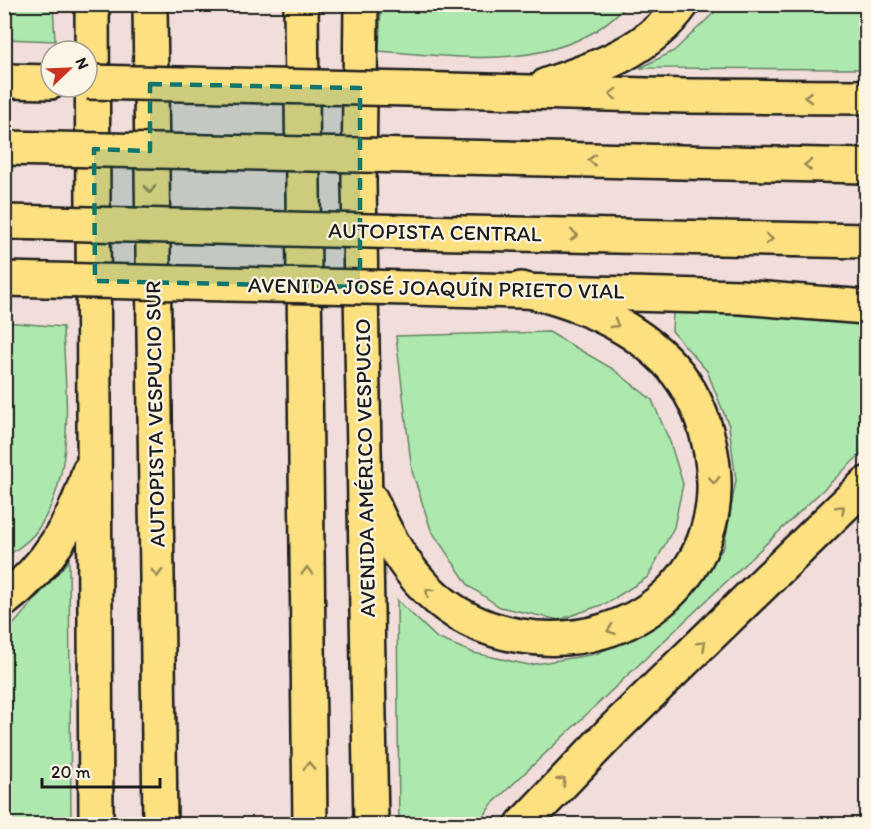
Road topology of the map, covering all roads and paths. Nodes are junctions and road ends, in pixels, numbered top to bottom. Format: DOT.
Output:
graph roads {
  1 [pos="92,4"];
  2 [pos="150,4"];
  3 [pos="302,4"];
  4 [pos="361,4"];
  5 [pos="682,4"];
  6 [pos="99,82"];
  7 [pos="528,91"];
  8 [pos="867,97"];
  9 [pos="4,148"];
  10 [pos="867,166"];
  11 [pos="4,222"];
  12 [pos="867,241"];
  13 [pos="4,279"];
  14 [pos="521,289"];
  15 [pos="867,308"];
  16 [pos="96,447"];
  17 [pos="867,484"];
  18 [pos="366,489"];
  19 [pos="4,600"];
  20 [pos="96,825"];
  21 [pos="160,825"];
  22 [pos="310,825"];
  23 [pos="371,825"];
  24 [pos="523,825"];
  1 -- 16 [label="main road"];
  2 -- 21 [label="main road, AUTOPISTA VESPUCIO SUR, one-way"];
  22 -- 3 [label="main road, one-way"];
  4 -- 18 [label="main road, AVENIDA AMÉRICO VESPUCIO"];
  5 -- 7 [label="main road"];
  6 -- 7 [label="main road, bridge"];
  8 -- 7 [label="main road, one-way"];
  10 -- 9 [label="main road, one-way, bridge"];
  11 -- 12 [label="main road, AUTOPISTA CENTRAL, one-way, bridge"];
  13 -- 14 [label="main road, AVENIDA JOSÉ JOAQUÍN PRIETO VIAL, bridge"];
  14 -- 15 [label="main road, AVENIDA JOSÉ JOAQUÍN PRIETO VIAL"];
  14 -- 18 [label="main road, one-way"];
  16 -- 19 [label="main road"];
  16 -- 20 [label="main road"];
  24 -- 17 [label="main road, one-way"];
  18 -- 23 [label="main road, AVENIDA AMÉRICO VESPUCIO"];
}
